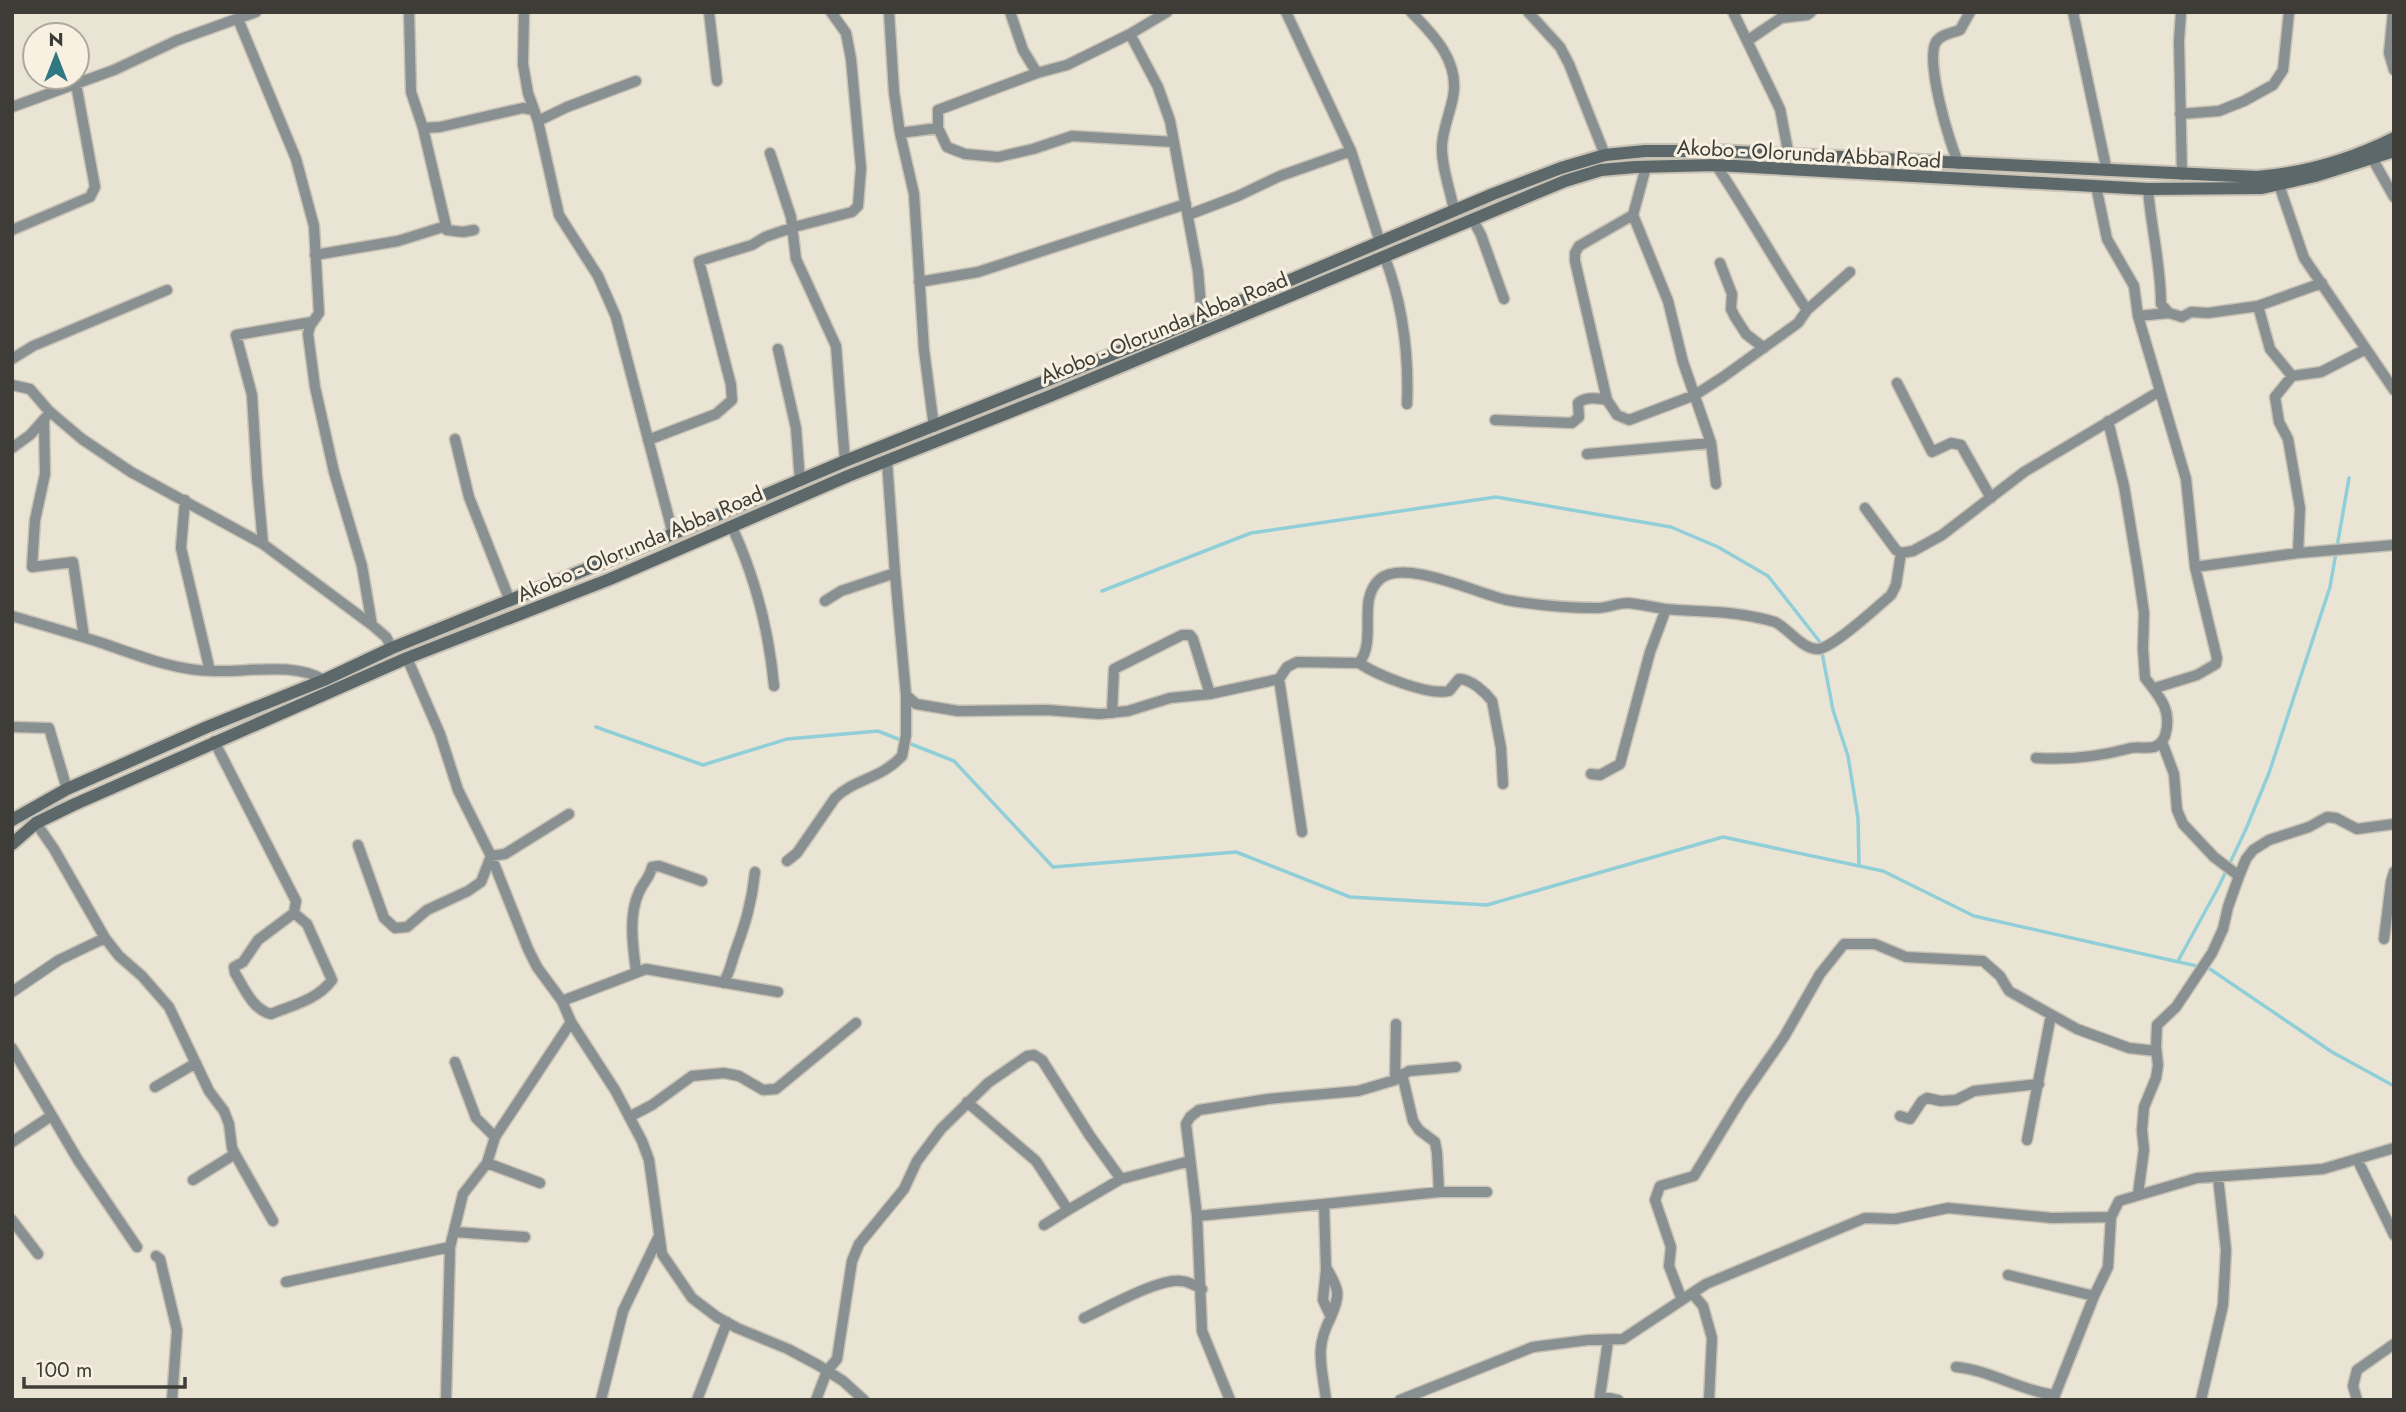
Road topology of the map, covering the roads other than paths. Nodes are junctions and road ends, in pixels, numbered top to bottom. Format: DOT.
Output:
graph roads {
  1 [pos="256,12"];
  2 [pos="409,12"];
  3 [pos="524,12"];
  4 [pos="709,12"];
  5 [pos="831,12"];
  6 [pos="889,12"];
  7 [pos="1010,12"];
  8 [pos="1167,12"];
  9 [pos="1286,12"];
  10 [pos="1411,12"];
  11 [pos="1528,12"];
  12 [pos="1733,12"];
  13 [pos="1811,12"];
  14 [pos="1970,12"];
  15 [pos="2073,12"];
  16 [pos="2180,12"];
  17 [pos="2289,12"];
  18 [pos="2393,12"];
  19 [pos="238,19"];
  20 [pos="1130,34"];
  21 [pos="1747,41"];
  22 [pos="2394,69"];
  23 [pos="1037,73"];
  24 [pos="91,78"];
  25 [pos="636,81"];
  26 [pos="717,81"];
  27 [pos="55,91"];
  28 [pos="78,91"];
  29 [pos="12,107"];
  30 [pos="534,110"];
  31 [pos="2180,114"];
  32 [pos="538,121"];
  33 [pos="423,128"];
  34 [pos="938,128"];
  35 [pos="900,134"];
  36 [pos="2394,138"];
  37 [pos="1174,142"];
  38 [pos="2394,150"];
  39 [pos="1351,151"];
  40 [pos="770,153"];
  41 [pos="1605,155"];
  42 [pos="1789,156"];
  43 [pos="2372,158"];
  44 [pos="1959,164"];
  45 [pos="1716,165"];
  46 [pos="1646,167"];
  47 [pos="2107,171"];
  48 [pos="2182,175"];
  49 [pos="2279,185"];
  50 [pos="2096,186"];
  51 [pos="2148,189"];
  52 [pos="1493,194"];
  53 [pos="2394,197"];
  54 [pos="1186,204"];
  55 [pos="1454,210"];
  56 [pos="1499,210"];
  57 [pos="1188,215"];
  58 [pos="1633,215"];
  59 [pos="1474,220"];
  60 [pos="446,226"];
  61 [pos="794,227"];
  62 [pos="12,230"];
  63 [pos="474,230"];
  64 [pos="1380,242"];
  65 [pos="315,255"];
  66 [pos="1385,257"];
  67 [pos="1720,263"];
  68 [pos="1850,272"];
  69 [pos="919,282"];
  70 [pos="2322,283"];
  71 [pos="167,290"];
  72 [pos="1504,299"];
  73 [pos="2258,306"];
  74 [pos="1808,310"];
  75 [pos="2169,313"];
  76 [pos="2138,316"];
  77 [pos="1202,317"];
  78 [pos="312,322"];
  79 [pos="1764,348"];
  80 [pos="778,349"];
  81 [pos="2364,350"];
  82 [pos="12,359"];
  83 [pos="2292,376"];
  84 [pos="14,383"];
  85 [pos="1897,383"];
  86 [pos="2394,390"];
  87 [pos="2160,391"];
  88 [pos="1695,395"];
  89 [pos="1607,400"];
  90 [pos="1407,404"];
  91 [pos="49,411"];
  92 [pos="1495,420"];
  93 [pos="44,421"];
  94 [pos="2108,421"];
  95 [pos="934,427"];
  96 [pos="455,439"];
  97 [pos="648,440"];
  98 [pos="1711,443"];
  99 [pos="12,449"];
  100 [pos="1587,454"];
  101 [pos="845,461"];
  102 [pos="887,461"];
  103 [pos="800,481"];
  104 [pos="1716,484"];
  105 [pos="1991,498"];
  106 [pos="185,500"];
  107 [pos="1865,508"];
  108 [pos="732,527"];
  109 [pos="673,534"];
  110 [pos="263,544"];
  111 [pos="2394,545"];
  112 [pos="1901,553"];
  113 [pos="2298,553"];
  114 [pos="603,562"];
  115 [pos="2195,567"];
  116 [pos="895,573"];
  117 [pos="610,579"];
  118 [pos="510,601"];
  119 [pos="825,601"];
  120 [pos="1666,609"];
  121 [pos="12,616"];
  122 [pos="372,625"];
  123 [pos="85,638"];
  124 [pos="391,648"];
  125 [pos="407,658"];
  126 [pos="1359,663"];
  127 [pos="210,671"];
  128 [pos="1279,679"];
  129 [pos="324,680"];
  130 [pos="774,686"];
  131 [pos="2155,688"];
  132 [pos="1210,694"];
  133 [pos="906,695"];
  134 [pos="1112,713"];
  135 [pos="12,727"];
  136 [pos="214,741"];
  137 [pos="2162,742"];
  138 [pos="2036,758"];
  139 [pos="1591,774"];
  140 [pos="1503,784"];
  141 [pos="67,789"];
  142 [pos="569,814"];
  143 [pos="12,820"];
  144 [pos="36,823"];
  145 [pos="2394,824"];
  146 [pos="1302,832"];
  147 [pos="12,844"];
  148 [pos="358,845"];
  149 [pos="491,856"];
  150 [pos="787,860"];
  151 [pos="755,872"];
  152 [pos="2394,872"];
  153 [pos="2239,876"];
  154 [pos="702,881"];
  155 [pos="294,913"];
  156 [pos="105,938"];
  157 [pos="2385,939"];
  158 [pos="636,971"];
  159 [pos="723,983"];
  160 [pos="12,992"];
  161 [pos="778,992"];
  162 [pos="562,1001"];
  163 [pos="2051,1016"];
  164 [pos="571,1022"];
  165 [pos="856,1023"];
  166 [pos="1396,1024"];
  167 [pos="12,1048"];
  168 [pos="2156,1051"];
  169 [pos="455,1062"];
  170 [pos="196,1063"];
  171 [pos="1456,1067"];
  172 [pos="1399,1077"];
  173 [pos="2039,1084"];
  174 [pos="155,1087"];
  175 [pos="967,1102"];
  176 [pos="51,1116"];
  177 [pos="1900,1116"];
  178 [pos="629,1117"];
  179 [pos="495,1137"];
  180 [pos="2027,1140"];
  181 [pos="12,1142"];
  182 [pos="2394,1148"];
  183 [pos="235,1154"];
  184 [pos="2357,1159"];
  185 [pos="1190,1161"];
  186 [pos="486,1163"];
  187 [pos="2218,1177"];
  188 [pos="1121,1179"];
  189 [pos="193,1180"];
  190 [pos="540,1183"];
  191 [pos="1438,1192"];
  192 [pos="1487,1192"];
  193 [pos="2138,1194"];
  194 [pos="1324,1204"];
  195 [pos="1068,1210"];
  196 [pos="1197,1216"];
  197 [pos="2111,1217"];
  198 [pos="12,1220"];
  199 [pos="273,1221"];
  200 [pos="1044,1225"];
  201 [pos="455,1232"];
  202 [pos="2394,1235"];
  203 [pos="525,1237"];
  204 [pos="658,1238"];
  205 [pos="137,1247"];
  206 [pos="450,1247"];
  207 [pos="38,1254"];
  208 [pos="156,1256"];
  209 [pos="2008,1275"];
  210 [pos="286,1282"];
  211 [pos="1202,1289"];
  212 [pos="1692,1293"];
  213 [pos="2094,1296"];
  214 [pos="1682,1300"];
  215 [pos="1084,1318"];
  216 [pos="727,1322"];
  217 [pos="1608,1341"];
  218 [pos="2394,1344"];
  219 [pos="1956,1367"];
  220 [pos="827,1371"];
  221 [pos="172,1400"];
  222 [pos="446,1400"];
  223 [pos="601,1400"];
  224 [pos="697,1400"];
  225 [pos="816,1400"];
  226 [pos="864,1400"];
  227 [pos="1230,1400"];
  228 [pos="1326,1400"];
  229 [pos="1400,1400"];
  230 [pos="1618,1400"];
  231 [pos="1709,1400"];
  232 [pos="2201,1400"];
  233 [pos="2357,1400"];
  1 -- 19 [label="street"];
  2 -- 33 [label="street"];
  3 -- 30 [label="street"];
  4 -- 26 [label="street"];
  5 -- 61 [label="street"];
  6 -- 35 [label="street"];
  7 -- 23 [label="street"];
  8 -- 20 [label="street"];
  9 -- 39 [label="street"];
  10 -- 55 [label="street"];
  11 -- 41 [label="street"];
  12 -- 21 [label="street"];
  13 -- 21 [label="street"];
  14 -- 44 [label="street"];
  15 -- 47 [label="street"];
  16 -- 31 [label="street"];
  17 -- 31 [label="street"];
  18 -- 22 [label="street"];
  19 -- 24 [label="street"];
  19 -- 65 [label="street"];
  20 -- 23 [label="street"];
  20 -- 37 [label="street"];
  21 -- 42 [label="street"];
  23 -- 34 [label="street"];
  25 -- 32 [label="street"];
  27 -- 29 [label="street"];
  28 -- 62 [label="street"];
  30 -- 32 [label="street"];
  30 -- 33 [label="street"];
  31 -- 48 [label="street"];
  32 -- 97 [label="street"];
  33 -- 60 [label="street"];
  34 -- 35 [label="street"];
  34 -- 37 [label="street"];
  35 -- 69 [label="street"];
  36 -- 48 [label="main road, Akobo - Olorunda Abba Road"];
  37 -- 54 [label="street"];
  38 -- 43 [label="main road, Akobo - Olorunda Abba Road"];
  39 -- 57 [label="street"];
  39 -- 64 [label="street"];
  40 -- 61 [label="street"];
  41 -- 42 [label="main road, Akobo - Olorunda Abba Road"];
  41 -- 52 [label="main road, Akobo - Olorunda Abba Road"];
  42 -- 44 [label="main road, Akobo - Olorunda Abba Road"];
  43 -- 49 [label="main road, Akobo - Olorunda Abba Road"];
  43 -- 53 [label="street"];
  44 -- 47 [label="main road, Akobo - Olorunda Abba Road"];
  45 -- 46 [label="main road, Akobo - Olorunda Abba Road"];
  45 -- 50 [label="main road, Akobo - Olorunda Abba Road"];
  45 -- 74 [label="street"];
  46 -- 56 [label="main road, Akobo - Olorunda Abba Road"];
  46 -- 58 [label="street"];
  47 -- 48 [label="main road, Akobo - Olorunda Abba Road"];
  49 -- 51 [label="main road, Akobo - Olorunda Abba Road"];
  49 -- 70 [label="street"];
  50 -- 51 [label="main road, Akobo - Olorunda Abba Road"];
  50 -- 76 [label="street"];
  51 -- 75 [label="street"];
  52 -- 55 [label="main road, Akobo - Olorunda Abba Road"];
  52 -- 56 [label="main road"];
  54 -- 57 [label="street"];
  54 -- 69 [label="street"];
  55 -- 64 [label="main road, Akobo - Olorunda Abba Road"];
  56 -- 59 [label="main road, Akobo - Olorunda Abba Road"];
  57 -- 77 [label="street"];
  58 -- 88 [label="street"];
  58 -- 89 [label="street"];
  59 -- 66 [label="main road, Akobo - Olorunda Abba Road"];
  59 -- 72 [label="street"];
  60 -- 63 [label="street"];
  60 -- 65 [label="street"];
  61 -- 97 [label="street"];
  61 -- 101 [label="street"];
  64 -- 77 [label="main road, Akobo - Olorunda Abba Road"];
  65 -- 78 [label="street"];
  66 -- 90 [label="street"];
  66 -- 102 [label="main road, Akobo - Olorunda Abba Road"];
  67 -- 79 [label="street"];
  68 -- 74 [label="street"];
  69 -- 95 [label="street"];
  70 -- 73 [label="street"];
  70 -- 81 [label="street"];
  71 -- 82 [label="street"];
  73 -- 75 [label="street"];
  73 -- 83 [label="street"];
  74 -- 79 [label="street"];
  75 -- 76 [label="street"];
  76 -- 87 [label="street"];
  77 -- 95 [label="main road, Akobo - Olorunda Abba Road"];
  78 -- 110 [label="street"];
  78 -- 122 [label="street"];
  79 -- 88 [label="street"];
  80 -- 103 [label="street"];
  81 -- 83 [label="street"];
  81 -- 86 [label="street"];
  83 -- 113 [label="street"];
  84 -- 91 [label="street"];
  85 -- 105 [label="street"];
  87 -- 94 [label="street"];
  87 -- 115 [label="street"];
  88 -- 89 [label="street"];
  88 -- 98 [label="street"];
  89 -- 92 [label="street"];
  91 -- 93 [label="street"];
  91 -- 106 [label="street"];
  93 -- 99 [label="street"];
  93 -- 123 [label="street"];
  94 -- 105 [label="street"];
  94 -- 131 [label="street"];
  95 -- 101 [label="main road, Akobo - Olorunda Abba Road"];
  96 -- 118 [label="street"];
  97 -- 109 [label="street"];
  98 -- 100 [label="street"];
  98 -- 104 [label="street"];
  101 -- 103 [label="main road, Akobo - Olorunda Abba Road"];
  102 -- 108 [label="main road, Akobo - Olorunda Abba Road"];
  102 -- 116 [label="street"];
  103 -- 109 [label="main road, Akobo - Olorunda Abba Road"];
  105 -- 112 [label="street"];
  106 -- 110 [label="street"];
  106 -- 127 [label="street"];
  107 -- 112 [label="street"];
  108 -- 117 [label="main road, Akobo - Olorunda Abba Road"];
  108 -- 130 [label="street"];
  109 -- 114 [label="main road, Akobo - Olorunda Abba Road"];
  110 -- 122 [label="street"];
  111 -- 113 [label="street"];
  112 -- 120 [label="street"];
  113 -- 115 [label="street"];
  114 -- 117 [label="main road"];
  114 -- 118 [label="main road, Akobo - Olorunda Abba Road"];
  115 -- 131 [label="street"];
  116 -- 119 [label="street"];
  116 -- 133 [label="street"];
  117 -- 125 [label="main road, Akobo - Olorunda Abba Road"];
  118 -- 124 [label="main road, Akobo - Olorunda Abba Road"];
  120 -- 126 [label="street"];
  120 -- 139 [label="street"];
  121 -- 123 [label="street"];
  122 -- 124 [label="street"];
  123 -- 127 [label="street"];
  124 -- 129 [label="main road, Akobo - Olorunda Abba Road"];
  125 -- 136 [label="main road, Akobo - Olorunda Abba Road"];
  125 -- 149 [label="street"];
  126 -- 128 [label="street"];
  126 -- 140 [label="street"];
  127 -- 129 [label="street"];
  128 -- 132 [label="street"];
  128 -- 146 [label="street"];
  129 -- 141 [label="main road, Akobo - Olorunda Abba Road"];
  131 -- 137 [label="street"];
  132 -- 134 [label="street"];
  132 -- 134 [label="street"];
  133 -- 134 [label="street"];
  133 -- 150 [label="street"];
  135 -- 141 [label="street"];
  136 -- 144 [label="main road, Akobo - Olorunda Abba Road"];
  136 -- 155 [label="street"];
  137 -- 138 [label="street"];
  137 -- 153 [label="street"];
  141 -- 143 [label="main road, Akobo - Olorunda Abba Road"];
  142 -- 149 [label="street"];
  144 -- 147 [label="main road, Akobo - Olorunda Abba Road"];
  144 -- 156 [label="street"];
  145 -- 153 [label="street"];
  148 -- 149 [label="street"];
  149 -- 162 [label="street"];
  151 -- 159 [label="street"];
  152 -- 157 [label="street"];
  153 -- 168 [label="street"];
  154 -- 158 [label="street"];
  155 -- 155 [label="street"];
  156 -- 160 [label="street"];
  156 -- 170 [label="street"];
  158 -- 159 [label="street"];
  158 -- 162 [label="street"];
  159 -- 161 [label="street"];
  162 -- 164 [label="street"];
  163 -- 168 [label="street"];
  163 -- 173 [label="street"];
  163 -- 214 [label="street"];
  164 -- 178 [label="street"];
  164 -- 179 [label="street"];
  165 -- 178 [label="street"];
  166 -- 172 [label="street"];
  167 -- 176 [label="street"];
  168 -- 193 [label="street"];
  169 -- 179 [label="street"];
  170 -- 174 [label="street"];
  170 -- 183 [label="street"];
  171 -- 172 [label="street"];
  172 -- 185 [label="street"];
  172 -- 191 [label="street"];
  173 -- 177 [label="street"];
  173 -- 180 [label="street"];
  175 -- 188 [label="street"];
  175 -- 195 [label="street"];
  175 -- 220 [label="street"];
  176 -- 181 [label="street"];
  176 -- 205 [label="street"];
  178 -- 204 [label="street"];
  179 -- 186 [label="street"];
  182 -- 184 [label="street"];
  183 -- 189 [label="street"];
  183 -- 199 [label="street"];
  184 -- 187 [label="street"];
  184 -- 202 [label="street"];
  185 -- 188 [label="street"];
  185 -- 196 [label="street"];
  186 -- 190 [label="street"];
  186 -- 201 [label="street"];
  187 -- 193 [label="street"];
  187 -- 232 [label="street"];
  188 -- 195 [label="street"];
  191 -- 192 [label="street"];
  191 -- 194 [label="street"];
  193 -- 197 [label="street"];
  194 -- 196 [label="street"];
  194 -- 228 [label="street"];
  195 -- 200 [label="street"];
  196 -- 211 [label="street"];
  197 -- 212 [label="street"];
  197 -- 213 [label="street"];
  198 -- 207 [label="street"];
  201 -- 203 [label="street"];
  201 -- 206 [label="street"];
  204 -- 216 [label="street"];
  204 -- 223 [label="street"];
  206 -- 210 [label="street"];
  206 -- 222 [label="street"];
  208 -- 221 [label="street"];
  209 -- 213 [label="street"];
  211 -- 215 [label="street"];
  211 -- 227 [label="street"];
  212 -- 214 [label="street"];
  212 -- 231 [label="street"];
  213 -- 219 [label="street"];
  214 -- 217 [label="street"];
  216 -- 220 [label="street"];
  216 -- 224 [label="street"];
  217 -- 229 [label="street"];
  217 -- 230 [label="street"];
  218 -- 233 [label="street"];
  220 -- 225 [label="street"];
  220 -- 226 [label="street"];
}
